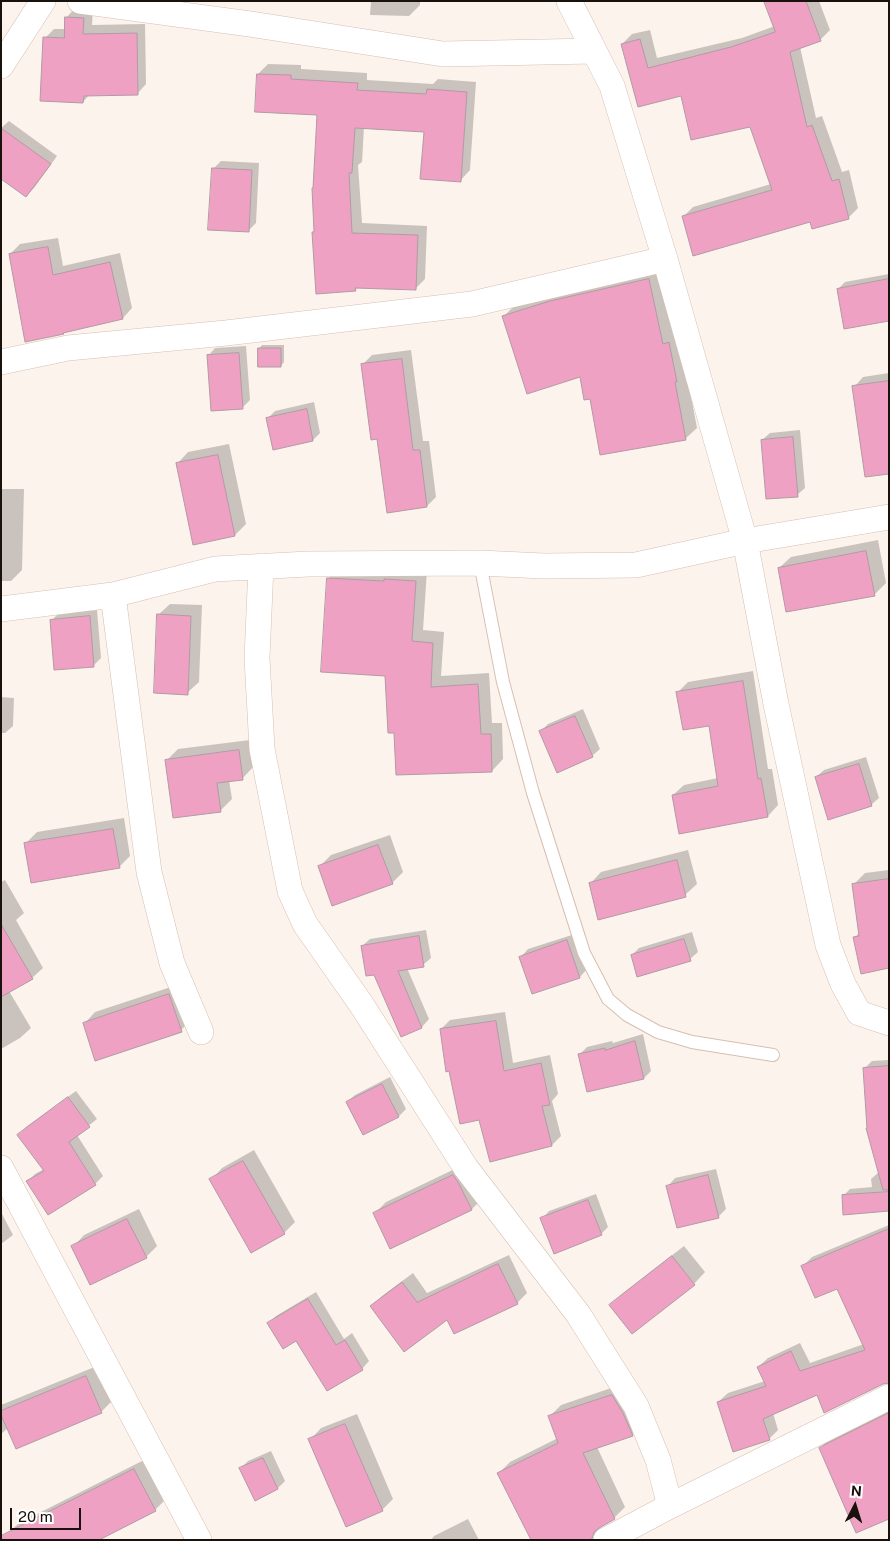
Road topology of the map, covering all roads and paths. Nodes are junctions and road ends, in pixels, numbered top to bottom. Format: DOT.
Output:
graph roads {
  1 [pos="43,1"];
  2 [pos="80,1"];
  3 [pos="569,1"];
  4 [pos="594,51"];
  5 [pos="1,66"];
  6 [pos="665,259"];
  7 [pos="1,362"];
  8 [pos="889,517"];
  9 [pos="745,541"];
  10 [pos="480,563"];
  11 [pos="261,566"];
  12 [pos="112,595"];
  13 [pos="1,609"];
  14 [pos="889,1023"];
  15 [pos="201,1032"];
  16 [pos="773,1055"];
  17 [pos="1,1168"];
  18 [pos="889,1397"];
  19 [pos="670,1506"];
  20 [pos="199,1540"];
  21 [pos="606,1540"];
  1 -- 5 [label="street"];
  2 -- 4 [label="street"];
  3 -- 4 [label="street"];
  4 -- 6 [label="street"];
  6 -- 7 [label="street"];
  6 -- 9 [label="street"];
  8 -- 9 [label="street"];
  9 -- 10 [label="street"];
  9 -- 14 [label="street"];
  10 -- 11 [label="street"];
  10 -- 16 [label="lane"];
  11 -- 12 [label="street"];
  11 -- 19 [label="street"];
  12 -- 13 [label="street"];
  12 -- 15 [label="street"];
  17 -- 20 [label="street"];
  18 -- 19 [label="street"];
  19 -- 21 [label="street"];
}
